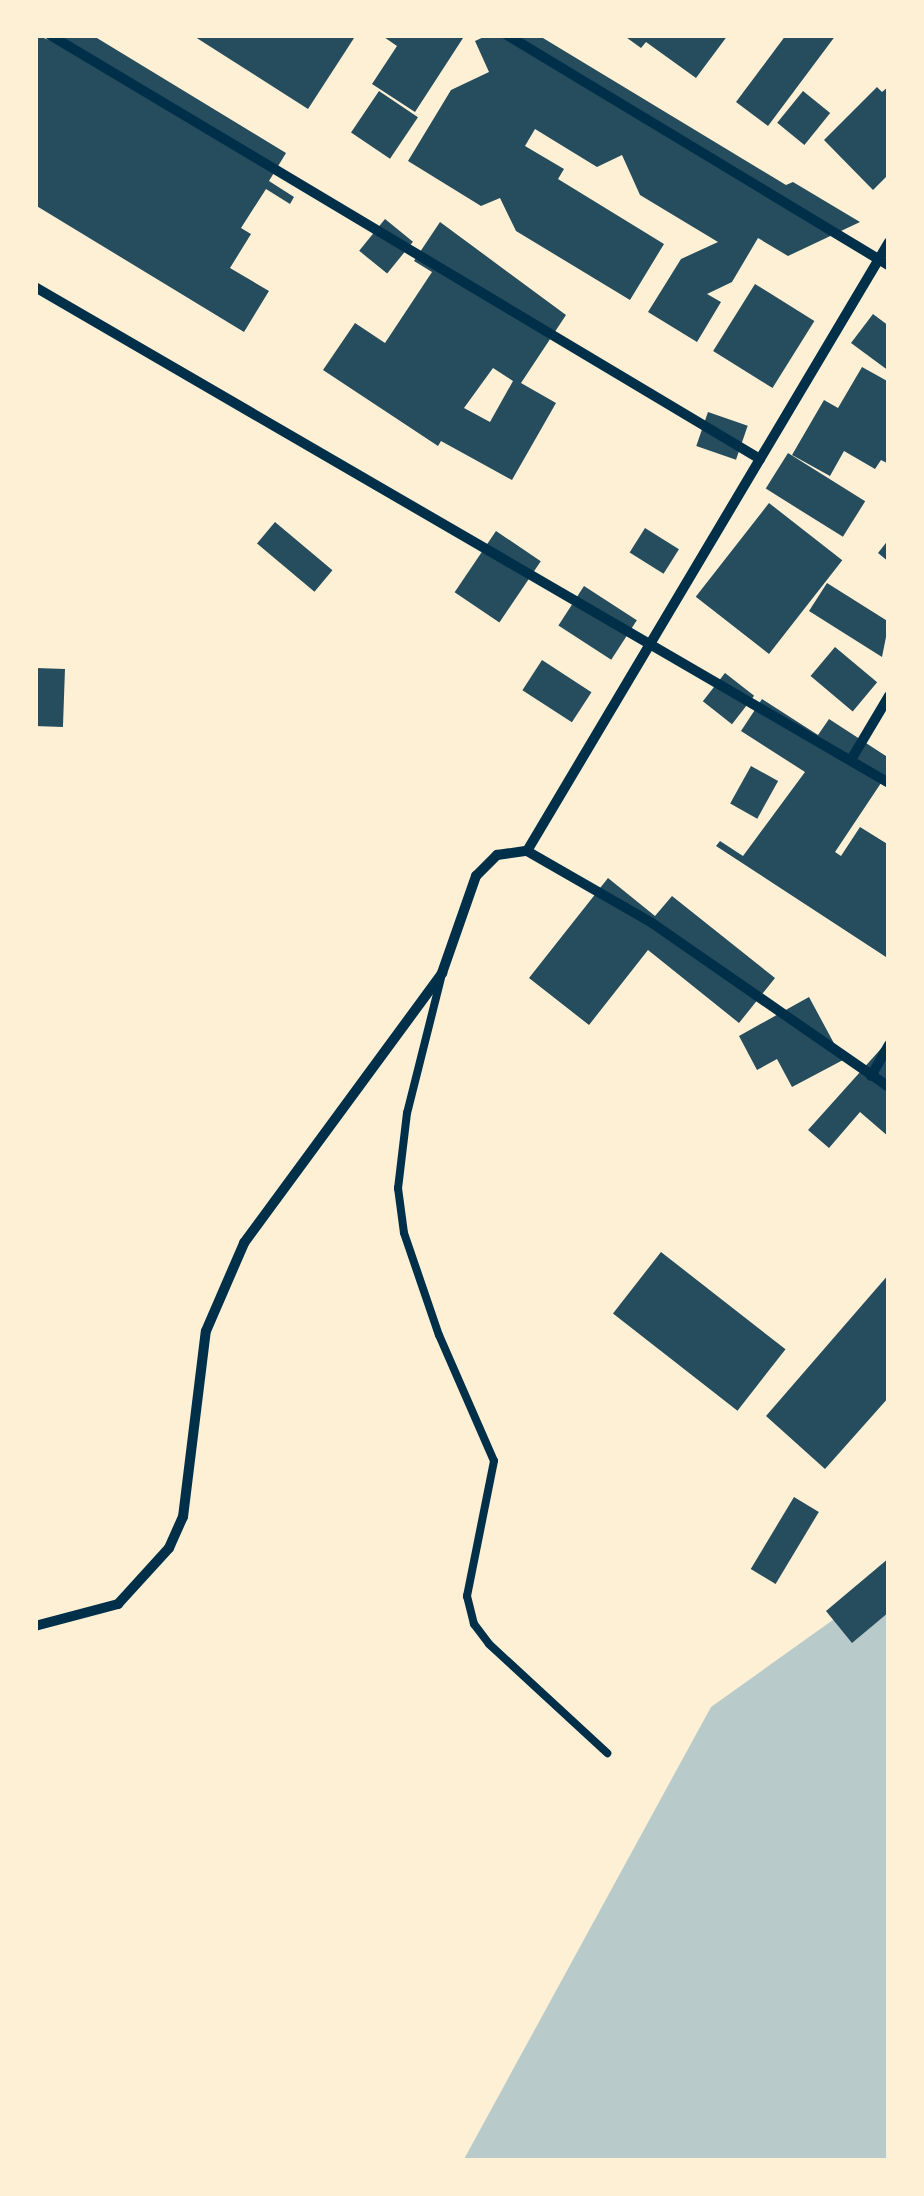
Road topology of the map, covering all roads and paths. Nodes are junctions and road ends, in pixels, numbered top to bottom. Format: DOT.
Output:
graph roads {
  1 [pos="50,35"];
  2 [pos="508,35"];
  3 [pos="889,242"];
  4 [pos="884,262"];
  5 [pos="35,287"];
  6 [pos="760,459"];
  7 [pos="649,646"];
  8 [pos="889,696"];
  9 [pos="852,758"];
  10 [pos="889,783"];
  11 [pos="527,851"];
  12 [pos="442,973"];
  13 [pos="889,1045"];
  14 [pos="871,1076"];
  15 [pos="889,1087"];
  16 [pos="35,1626"];
  17 [pos="608,1753"];
  1 -- 6 [label="street"];
  2 -- 4 [label="street"];
  3 -- 4 [label="street"];
  4 -- 6 [label="street"];
  5 -- 7 [label="street"];
  6 -- 7 [label="street"];
  7 -- 9 [label="street"];
  7 -- 11 [label="street"];
  8 -- 9 [label="street"];
  9 -- 10 [label="street"];
  11 -- 12 [label="street"];
  11 -- 14 [label="street"];
  12 -- 16 [label="street"];
  12 -- 17 [label="lane"];
  13 -- 14 [label="street"];
  14 -- 15 [label="street"];
}
